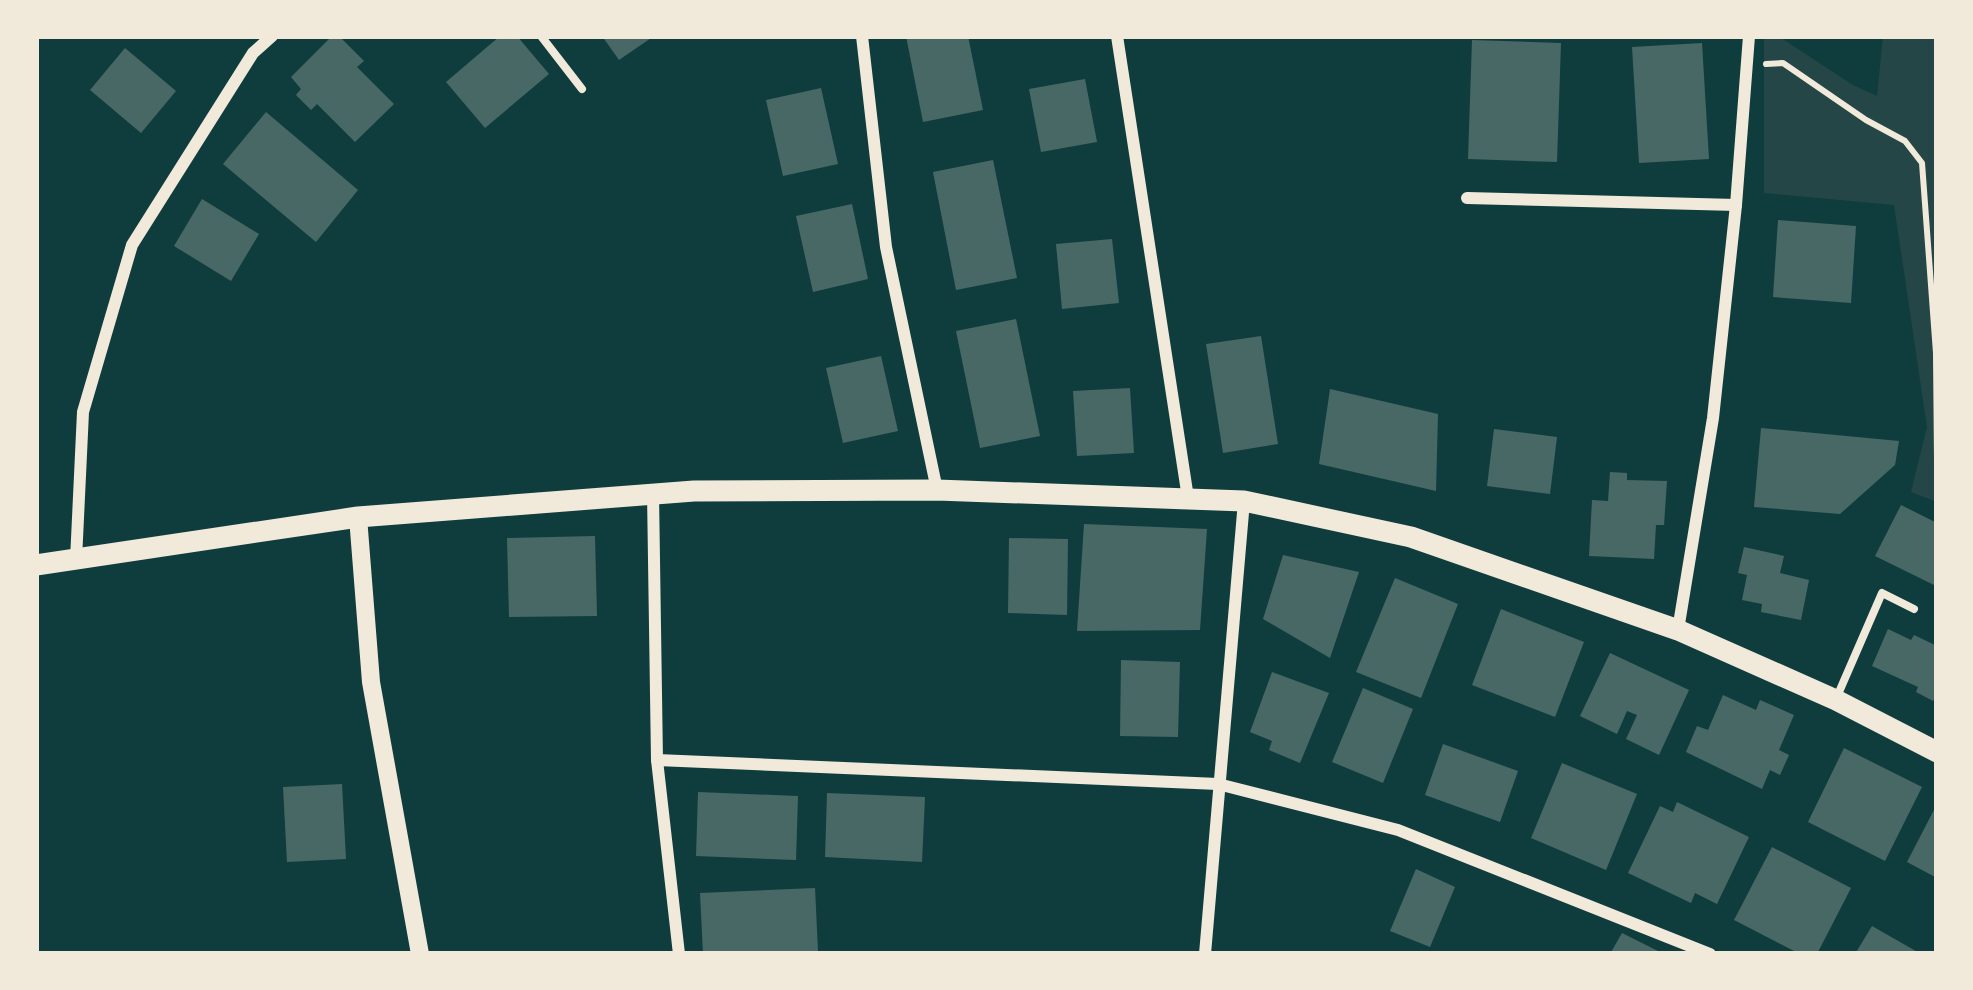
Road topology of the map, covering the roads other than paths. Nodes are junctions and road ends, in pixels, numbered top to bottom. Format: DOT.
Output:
graph roads {
  1 [pos="272,36"];
  2 [pos="541,36"];
  3 [pos="862,36"];
  4 [pos="1118,36"];
  5 [pos="1749,36"];
  6 [pos="582,88"];
  7 [pos="1467,198"];
  8 [pos="1736,206"];
  9 [pos="937,490"];
  10 [pos="653,494"];
  11 [pos="1188,498"];
  12 [pos="1244,501"];
  13 [pos="358,517"];
  14 [pos="76,561"];
  15 [pos="36,565"];
  16 [pos="1914,609"];
  17 [pos="1678,630"];
  18 [pos="1836,700"];
  19 [pos="1937,752"];
  20 [pos="657,760"];
  21 [pos="1218,784"];
  22 [pos="420,954"];
  23 [pos="680,954"];
  24 [pos="1205,954"];
  25 [pos="1710,954"];
  1 -- 14 [label="street"];
  2 -- 6 [label="lane"];
  3 -- 9 [label="street"];
  4 -- 11 [label="street"];
  5 -- 8 [label="street"];
  7 -- 8 [label="street"];
  8 -- 17 [label="street"];
  9 -- 10 [label="main road"];
  9 -- 11 [label="main road"];
  10 -- 13 [label="main road"];
  10 -- 20 [label="street"];
  11 -- 12 [label="main road"];
  12 -- 17 [label="main road"];
  12 -- 21 [label="street"];
  13 -- 14 [label="main road"];
  13 -- 22 [label="street"];
  14 -- 15 [label="main road"];
  16 -- 18 [label="lane"];
  17 -- 18 [label="main road"];
  18 -- 19 [label="main road"];
  20 -- 21 [label="street"];
  20 -- 23 [label="street"];
  21 -- 24 [label="street"];
  21 -- 25 [label="street"];
}
